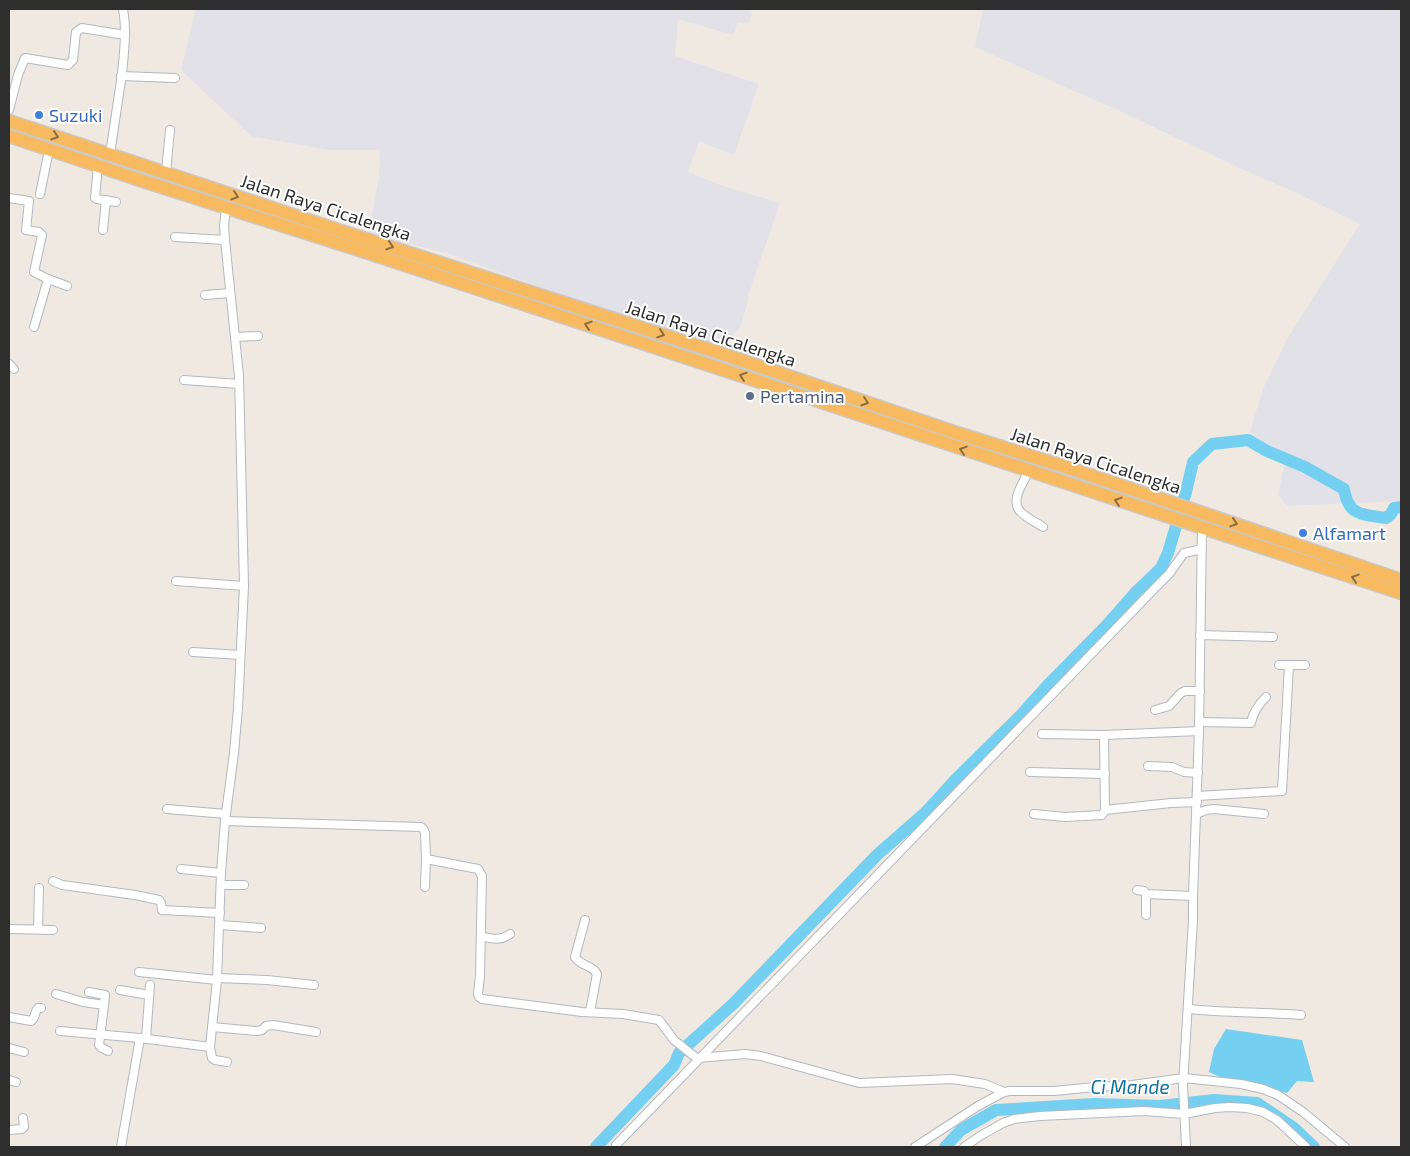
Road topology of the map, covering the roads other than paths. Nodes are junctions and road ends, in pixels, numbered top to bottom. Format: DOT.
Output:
graph roads {
  1 [pos="123,9"];
  2 [pos="125,35"];
  3 [pos="13,74"];
  4 [pos="121,76"];
  5 [pos="175,78"];
  6 [pos="9,110"];
  7 [pos="9,121"];
  8 [pos="170,130"];
  9 [pos="9,136"];
  10 [pos="49,150"];
  11 [pos="110,154"];
  12 [pos="98,165"];
  13 [pos="151,167"];
  14 [pos="166,172"];
  15 [pos="146,182"];
  16 [pos="40,194"];
  17 [pos="9,198"];
  18 [pos="106,200"];
  19 [pos="116,202"];
  20 [pos="226,208"];
  21 [pos="104,230"];
  22 [pos="174,237"];
  23 [pos="224,240"];
  24 [pos="48,279"];
  25 [pos="67,286"];
  26 [pos="230,293"];
  27 [pos="205,295"];
  28 [pos="34,327"];
  29 [pos="258,336"];
  30 [pos="235,337"];
  31 [pos="184,380"];
  32 [pos="239,384"];
  33 [pos="1029,471"];
  34 [pos="1043,527"];
  35 [pos="1202,528"];
  36 [pos="1202,550"];
  37 [pos="176,580"];
  38 [pos="1401,580"];
  39 [pos="244,586"];
  40 [pos="1401,593"];
  41 [pos="1200,635"];
  42 [pos="1273,637"];
  43 [pos="193,652"];
  44 [pos="240,655"];
  45 [pos="1278,665"];
  46 [pos="1305,665"];
  47 [pos="1289,666"];
  48 [pos="1200,691"];
  49 [pos="1266,697"];
  50 [pos="1155,710"];
  51 [pos="1200,722"];
  52 [pos="1199,731"];
  53 [pos="1042,734"];
  54 [pos="1104,735"];
  55 [pos="1148,766"];
  56 [pos="1030,772"];
  57 [pos="1198,773"];
  58 [pos="1105,774"];
  59 [pos="1197,799"];
  60 [pos="166,810"];
  61 [pos="1105,810"];
  62 [pos="1034,814"];
  63 [pos="1196,814"];
  64 [pos="1264,814"];
  65 [pos="226,817"];
  66 [pos="426,859"];
  67 [pos="181,869"];
  68 [pos="222,873"];
  69 [pos="54,881"];
  70 [pos="221,885"];
  71 [pos="244,885"];
  72 [pos="39,888"];
  73 [pos="425,888"];
  74 [pos="1137,890"];
  75 [pos="1146,894"];
  76 [pos="1192,896"];
  77 [pos="220,913"];
  78 [pos="1146,915"];
  79 [pos="585,920"];
  80 [pos="220,925"];
  81 [pos="261,928"];
  82 [pos="9,929"];
  83 [pos="38,930"];
  84 [pos="53,930"];
  85 [pos="510,934"];
  86 [pos="481,936"];
  87 [pos="140,972"];
  88 [pos="217,979"];
  89 [pos="150,985"];
  90 [pos="314,985"];
  91 [pos="120,990"];
  92 [pos="89,992"];
  93 [pos="56,994"];
  94 [pos="149,995"];
  95 [pos="104,1005"];
  96 [pos="41,1008"];
  97 [pos="1189,1008"];
  98 [pos="590,1012"];
  99 [pos="1301,1015"];
  100 [pos="9,1017"];
  101 [pos="212,1026"];
  102 [pos="60,1031"];
  103 [pos="316,1032"];
  104 [pos="100,1034"];
  105 [pos="143,1039"];
  106 [pos="210,1047"];
  107 [pos="9,1048"];
  108 [pos="108,1050"];
  109 [pos="24,1052"];
  110 [pos="697,1057"];
  111 [pos="227,1062"];
  112 [pos="1184,1082"];
  113 [pos="1004,1092"];
  114 [pos="1184,1113"];
  115 [pos="23,1118"];
  116 [pos="9,1130"];
  117 [pos="616,1145"];
  118 [pos="121,1147"];
  119 [pos="915,1147"];
  120 [pos="964,1147"];
  121 [pos="1186,1147"];
  122 [pos="1306,1147"];
  123 [pos="1345,1147"];
  1 -- 2 [label="street"];
  2 -- 3 [label="street"];
  2 -- 4 [label="street"];
  3 -- 6 [label="street"];
  4 -- 5 [label="street"];
  4 -- 11 [label="street"];
  7 -- 11 [label="highway, Jalan Raya Cicalengka, one-way"];
  8 -- 14 [label="street"];
  9 -- 10 [label="highway, Jalan Raya Cicalengka"];
  10 -- 12 [label="highway, Jalan Raya Cicalengka"];
  10 -- 16 [label="street"];
  11 -- 13 [label="highway, Jalan Raya Cicalengka"];
  12 -- 15 [label="highway, Jalan Raya Cicalengka"];
  12 -- 18 [label="street"];
  13 -- 14 [label="highway, Jalan Raya Cicalengka"];
  13 -- 15 [label="highway"];
  14 -- 38 [label="highway, Jalan Raya Cicalengka, one-way"];
  15 -- 20 [label="highway, Jalan Raya Cicalengka"];
  17 -- 24 [label="street"];
  18 -- 19 [label="street"];
  18 -- 21 [label="street"];
  20 -- 23 [label="street"];
  33 -- 20 [label="highway, Jalan Raya Cicalengka, one-way"];
  22 -- 23 [label="street"];
  23 -- 26 [label="street"];
  24 -- 25 [label="street"];
  24 -- 28 [label="street"];
  26 -- 27 [label="street"];
  26 -- 30 [label="street"];
  29 -- 30 [label="street"];
  30 -- 32 [label="street"];
  31 -- 32 [label="street"];
  32 -- 39 [label="street"];
  33 -- 34 [label="street"];
  35 -- 33 [label="highway, Jalan Raya Cicalengka, one-way"];
  35 -- 36 [label="street"];
  40 -- 35 [label="highway, Jalan Raya Cicalengka, one-way"];
  36 -- 41 [label="street"];
  36 -- 110 [label="street"];
  37 -- 39 [label="street"];
  39 -- 44 [label="street"];
  41 -- 42 [label="street"];
  41 -- 48 [label="street"];
  43 -- 44 [label="street"];
  44 -- 65 [label="street"];
  45 -- 47 [label="street"];
  46 -- 47 [label="street"];
  47 -- 59 [label="street"];
  48 -- 50 [label="street"];
  48 -- 51 [label="street"];
  49 -- 51 [label="street"];
  51 -- 52 [label="street"];
  52 -- 54 [label="street"];
  52 -- 57 [label="street"];
  53 -- 54 [label="street"];
  54 -- 58 [label="street"];
  55 -- 57 [label="street"];
  56 -- 58 [label="street"];
  57 -- 59 [label="street"];
  58 -- 61 [label="street"];
  59 -- 61 [label="street"];
  59 -- 63 [label="street"];
  60 -- 65 [label="street"];
  61 -- 62 [label="street"];
  63 -- 64 [label="street"];
  63 -- 76 [label="street"];
  65 -- 66 [label="street"];
  65 -- 68 [label="street"];
  66 -- 73 [label="street"];
  66 -- 86 [label="street"];
  67 -- 68 [label="street"];
  68 -- 70 [label="street"];
  69 -- 77 [label="street"];
  70 -- 71 [label="street"];
  70 -- 77 [label="street"];
  72 -- 83 [label="street"];
  74 -- 75 [label="street"];
  75 -- 76 [label="street"];
  75 -- 78 [label="street"];
  76 -- 97 [label="street"];
  77 -- 80 [label="street"];
  79 -- 98 [label="street"];
  80 -- 81 [label="street"];
  80 -- 88 [label="street"];
  82 -- 83 [label="street"];
  83 -- 84 [label="street"];
  85 -- 86 [label="street"];
  86 -- 98 [label="street"];
  87 -- 88 [label="street"];
  88 -- 90 [label="street"];
  88 -- 101 [label="street"];
  89 -- 94 [label="street"];
  91 -- 94 [label="street"];
  92 -- 95 [label="street"];
  93 -- 95 [label="street"];
  94 -- 105 [label="street"];
  95 -- 104 [label="street"];
  96 -- 100 [label="street"];
  97 -- 99 [label="street"];
  97 -- 112 [label="street"];
  98 -- 110 [label="street"];
  101 -- 103 [label="street"];
  101 -- 106 [label="street"];
  102 -- 104 [label="street"];
  104 -- 105 [label="street"];
  104 -- 108 [label="street"];
  105 -- 106 [label="street"];
  105 -- 118 [label="street"];
  106 -- 111 [label="street"];
  107 -- 109 [label="street"];
  110 -- 113 [label="street"];
  110 -- 117 [label="street"];
  112 -- 113 [label="street"];
  112 -- 114 [label="street"];
  112 -- 123 [label="street"];
  113 -- 119 [label="street"];
  114 -- 120 [label="street"];
  114 -- 121 [label="street"];
  114 -- 122 [label="street"];
  115 -- 116 [label="street"];
}
